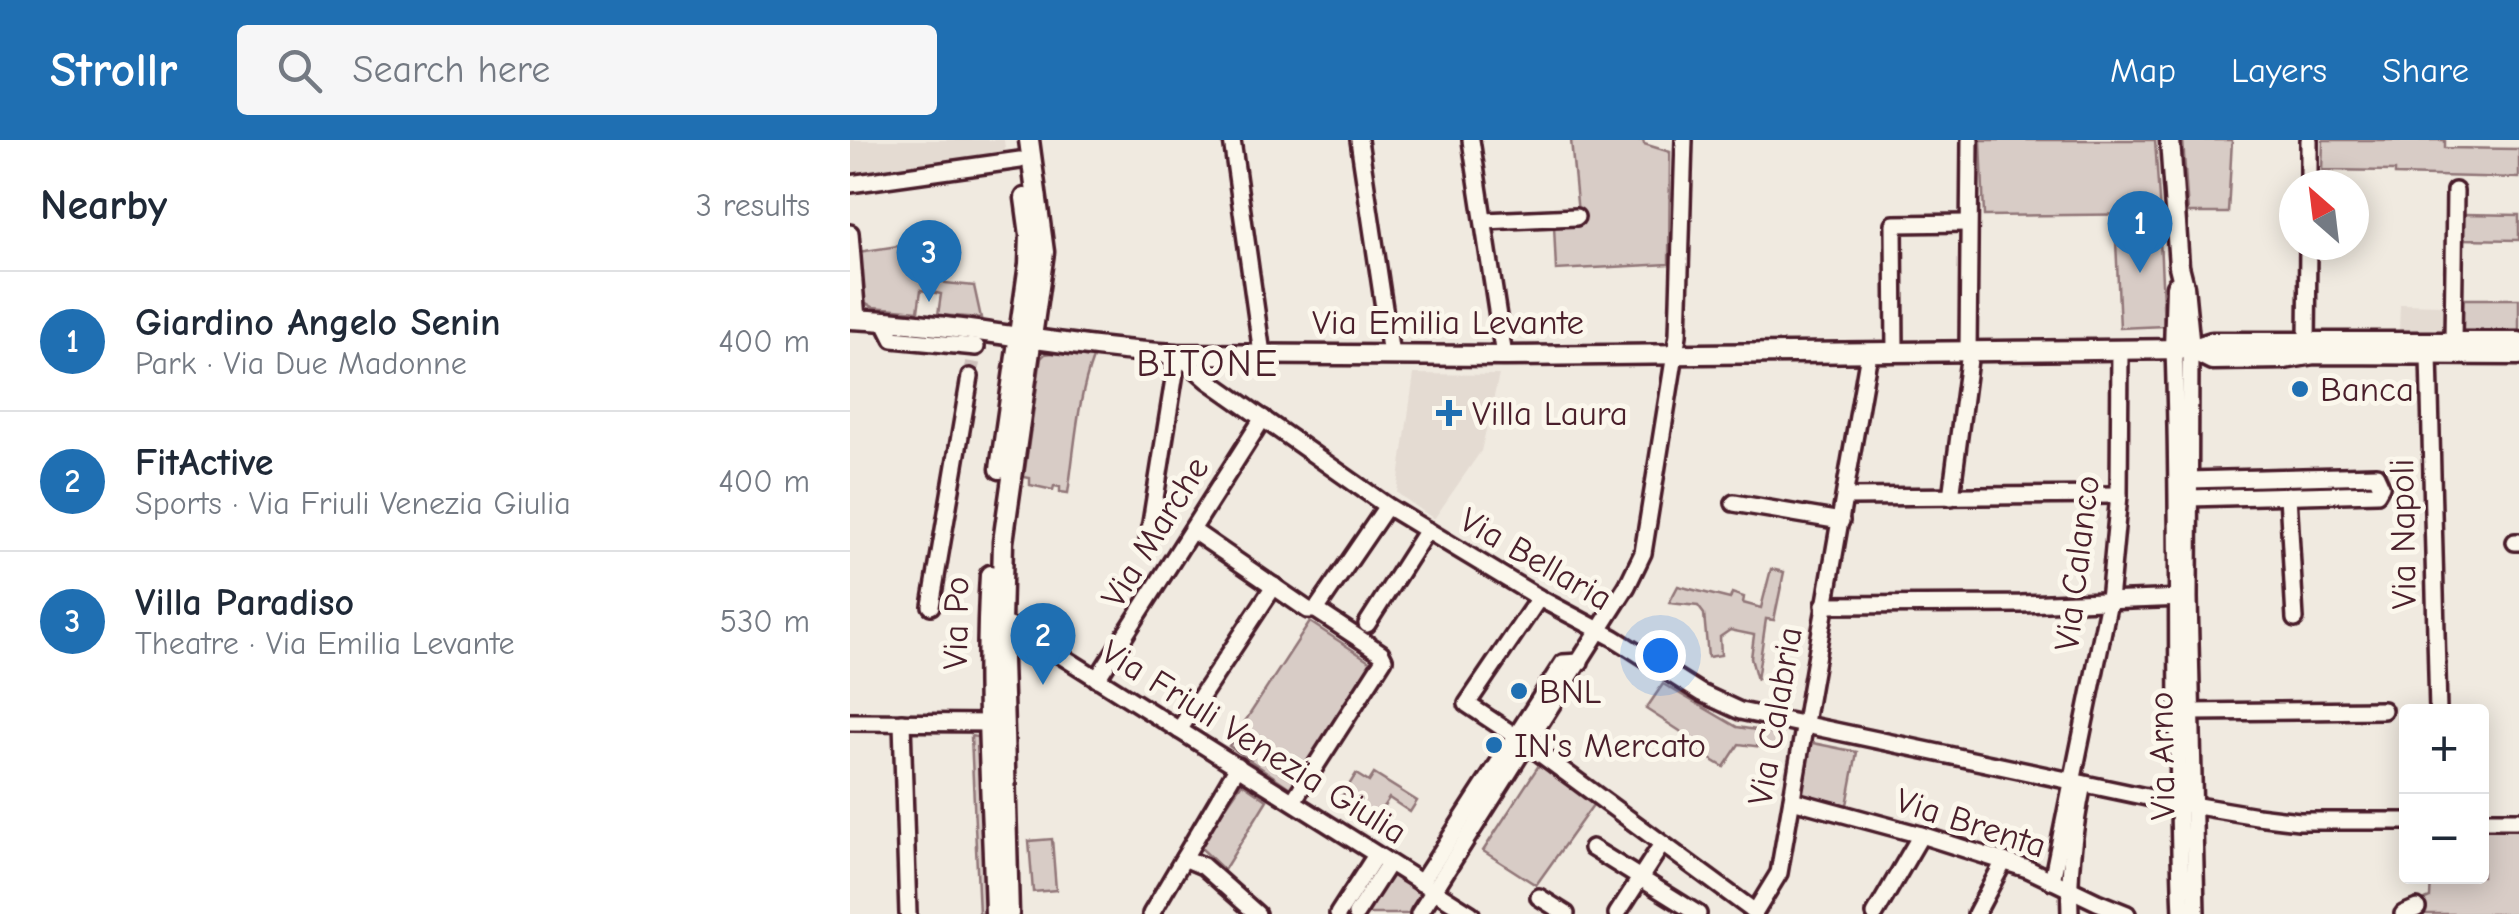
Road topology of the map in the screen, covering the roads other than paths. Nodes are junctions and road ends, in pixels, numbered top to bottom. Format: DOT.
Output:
graph roads {
  1 [pos="1017,140"];
  2 [pos="1029,140"];
  3 [pos="1232,140"];
  4 [pos="1358,140"];
  5 [pos="1471,140"];
  6 [pos="1684,140"];
  7 [pos="1970,140"];
  8 [pos="2170,140"];
  9 [pos="2309,140"];
  10 [pos="1020,160"];
  11 [pos="2309,170"];
  12 [pos="850,184"];
  13 [pos="2456,191"];
  14 [pos="1576,217"];
  15 [pos="1484,221"];
  16 [pos="1968,223"];
  17 [pos="850,233"];
  18 [pos="2307,260"];
  19 [pos="853,319"];
  20 [pos="1025,336"];
  21 [pos="2452,342"];
  22 [pos="2519,342"];
  23 [pos="2303,346"];
  24 [pos="2120,349"];
  25 [pos="2182,349"];
  26 [pos="1895,352"];
  27 [pos="1969,352"];
  28 [pos="1869,353"];
  29 [pos="1178,354"];
  30 [pos="1262,354"];
  31 [pos="1674,354"];
  32 [pos="1391,355"];
  33 [pos="2429,355"];
  34 [pos="2519,355"];
  35 [pos="1504,356"];
  36 [pos="970,377"];
  37 [pos="1263,418"];
  38 [pos="2189,480"];
  39 [pos="2120,495"];
  40 [pos="2288,496"];
  41 [pos="1846,497"];
  42 [pos="1951,497"];
  43 [pos="2189,498"];
  44 [pos="1734,504"];
  45 [pos="1387,506"];
  46 [pos="1841,521"];
  47 [pos="1192,530"];
  48 [pos="1426,530"];
  49 [pos="1148,542"];
  50 [pos="1274,586"];
  51 [pos="1538,598"];
  52 [pos="2183,598"];
  53 [pos="2109,600"];
  54 [pos="1824,604"];
  55 [pos="931,606"];
  56 [pos="1316,610"];
  57 [pos="2295,619"];
  58 [pos="994,623"];
  59 [pos="1367,624"];
  60 [pos="1599,630"];
  61 [pos="1097,679"];
  62 [pos="2438,704"];
  63 [pos="2383,710"];
  64 [pos="2191,712"];
  65 [pos="850,722"];
  66 [pos="902,722"];
  67 [pos="995,723"];
  68 [pos="1805,726"];
  69 [pos="1179,730"];
  70 [pos="1522,740"];
  71 [pos="1238,766"];
  72 [pos="2077,783"];
  73 [pos="1792,800"];
  74 [pos="1293,801"];
  75 [pos="2184,803"];
  76 [pos="2399,820"];
  77 [pos="2489,820"];
  78 [pos="2519,820"];
  79 [pos="1921,835"];
  80 [pos="1662,844"];
  81 [pos="1592,848"];
  82 [pos="1184,858"];
  83 [pos="1382,859"];
  84 [pos="2004,861"];
  85 [pos="1640,877"];
  86 [pos="2052,881"];
  87 [pos="1428,887"];
  88 [pos="2068,888"];
  89 [pos="1539,897"];
  90 [pos="1754,913"];
  91 [pos="908,914"];
  92 [pos="995,914"];
  93 [pos="1009,914"];
  94 [pos="1151,914"];
  95 [pos="1257,914"];
  96 [pos="1338,914"];
  97 [pos="1356,914"];
  98 [pos="1420,914"];
  99 [pos="1471,914"];
  100 [pos="1566,914"];
  101 [pos="1617,914"];
  102 [pos="1698,914"];
  103 [pos="1875,914"];
  104 [pos="1976,914"];
  105 [pos="2070,914"];
  106 [pos="2128,914"];
  107 [pos="2182,914"];
  108 [pos="2196,914"];
  1 -- 10 [label="main road"];
  2 -- 20 [label="main road"];
  3 -- 30 [label="street"];
  4 -- 32 [label="street"];
  5 -- 15 [label="street"];
  6 -- 31 [label="street"];
  7 -- 16 [label="street"];
  8 -- 25 [label="main road"];
  9 -- 11 [label="street"];
  10 -- 12 [label="street"];
  10 -- 20 [label="main road"];
  13 -- 21 [label="street"];
  14 -- 15 [label="street"];
  15 -- 35 [label="street"];
  16 -- 26 [label="street"];
  16 -- 27 [label="street"];
  17 -- 19 [label="street"];
  18 -- 23 [label="street"];
  19 -- 20 [label="main road, Via Emilia Levante"];
  20 -- 29 [label="main road, Via Emilia Levante"];
  20 -- 58 [label="main road, Via Po"];
  21 -- 22 [label="main road"];
  21 -- 23 [label="main road"];
  23 -- 25 [label="main road"];
  23 -- 25 [label="main road"];
  23 -- 33 [label="main road"];
  24 -- 25 [label="main road, Via Emilia Levante"];
  24 -- 27 [label="main road, Via Emilia Levante"];
  24 -- 39 [label="street, Via Calanco"];
  25 -- 38 [label="street, Via Arno"];
  25 -- 52 [label="street, Via Arno"];
  26 -- 27 [label="main road, Via Emilia Levante"];
  26 -- 28 [label="main road, Via Emilia Levante"];
  27 -- 42 [label="street"];
  28 -- 31 [label="main road, Via Emilia Levante"];
  28 -- 41 [label="street, Via Calabria"];
  29 -- 30 [label="main road, Via Emilia Levante"];
  29 -- 37 [label="street, Via Bellaria"];
  29 -- 49 [label="street"];
  30 -- 32 [label="main road, Via Emilia Levante"];
  31 -- 35 [label="main road, Via Emilia Levante"];
  31 -- 60 [label="street"];
  32 -- 35 [label="main road, Via Emilia Levante"];
  33 -- 34 [label="main road"];
  33 -- 62 [label="street, Via Napoli"];
  36 -- 55 [label="street"];
  37 -- 45 [label="street, Via Bellaria"];
  37 -- 47 [label="street, Via Marche"];
  38 -- 40 [label="street"];
  38 -- 43 [label="street, Via Arno"];
  39 -- 42 [label="street"];
  39 -- 53 [label="street, Via Calanco"];
  40 -- 43 [label="street"];
  40 -- 57 [label="street"];
  41 -- 42 [label="street"];
  41 -- 46 [label="street, Via Calabria"];
  43 -- 52 [label="street, Via Arno"];
  44 -- 46 [label="street"];
  45 -- 48 [label="street, Via Bellaria"];
  45 -- 56 [label="street"];
  46 -- 54 [label="street, Via Calabria"];
  47 -- 50 [label="street"];
  47 -- 61 [label="street, Via Marche"];
  48 -- 51 [label="street, Via Bellaria"];
  48 -- 59 [label="street"];
  50 -- 56 [label="street"];
  50 -- 69 [label="street"];
  51 -- 60 [label="street, Via Bellaria"];
  51 -- 70 [label="street"];
  52 -- 53 [label="street"];
  52 -- 64 [label="street, Via Arno"];
  52 -- 75 [label="street, Via Arno"];
  53 -- 54 [label="street"];
  53 -- 72 [label="street, Via Calanco"];
  54 -- 68 [label="street, Via Calabria"];
  56 -- 74 [label="street"];
  58 -- 61 [label="street, Via Friuli Venezia Giulia"];
  58 -- 67 [label="main road, Via Po"];
  60 -- 68 [label="street, Via Bellaria"];
  60 -- 70 [label="street"];
  61 -- 69 [label="street, Via Friuli Venezia Giulia"];
  63 -- 64 [label="street"];
  64 -- 75 [label="street, Via Arno"];
  65 -- 66 [label="street"];
  66 -- 67 [label="street"];
  66 -- 91 [label="street"];
  67 -- 92 [label="main road, Via Po"];
  67 -- 93 [label="main road, Via Po"];
  68 -- 72 [label="street, Via Bellaria"];
  68 -- 73 [label="street, Via Calabria"];
  69 -- 71 [label="street, Via Friuli Venezia Giulia"];
  70 -- 80 [label="street"];
  70 -- 87 [label="street"];
  71 -- 74 [label="street, Via Friuli Venezia Giulia"];
  71 -- 82 [label="street"];
  72 -- 75 [label="street, Via Bellaria"];
  72 -- 86 [label="street"];
  72 -- 88 [label="street"];
  73 -- 79 [label="street, Via Brenta"];
  73 -- 90 [label="street, Via Calabria"];
  74 -- 83 [label="street, Via Friuli Venezia Giulia"];
  75 -- 76 [label="street, Via Bellaria"];
  75 -- 107 [label="street, Via Arno"];
  75 -- 108 [label="street, Via Arno"];
  77 -- 78 [label="street"];
  79 -- 84 [label="street, Via Brenta"];
  79 -- 103 [label="street"];
  80 -- 85 [label="street"];
  80 -- 90 [label="street"];
  81 -- 85 [label="street"];
  82 -- 94 [label="street"];
  82 -- 95 [label="street"];
  83 -- 87 [label="street, Via Friuli Venezia Giulia"];
  83 -- 96 [label="street"];
  83 -- 97 [label="street"];
  84 -- 86 [label="street, Via Brenta"];
  84 -- 104 [label="street"];
  85 -- 101 [label="street"];
  85 -- 102 [label="street"];
  86 -- 88 [label="street, Via Brenta"];
  87 -- 98 [label="street"];
  87 -- 99 [label="street, Via Friuli Venezia Giulia"];
  88 -- 105 [label="street"];
  88 -- 106 [label="street, Via Brenta"];
  89 -- 100 [label="street"];
}
